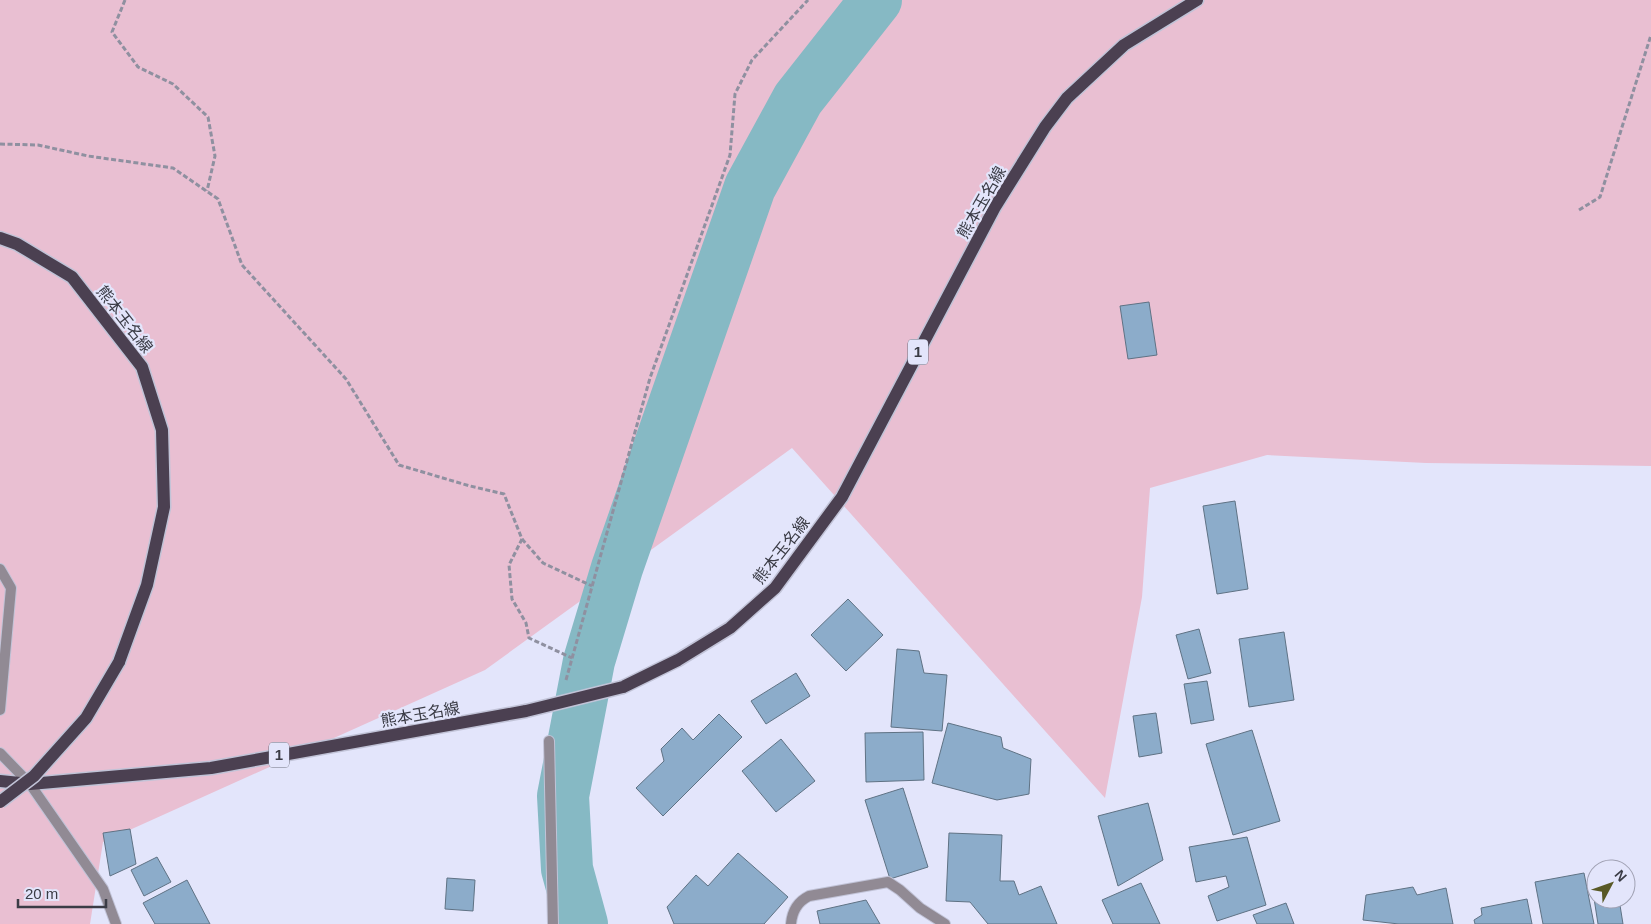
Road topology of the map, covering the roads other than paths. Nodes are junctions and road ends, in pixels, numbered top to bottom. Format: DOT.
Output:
graph roads {
  1 [pos="1198,0"];
  2 [pos="0,238"];
  3 [pos="0,569"];
  4 [pos="0,710"];
  5 [pos="549,741"];
  6 [pos="0,753"];
  7 [pos="0,781"];
  8 [pos="30,784"];
  9 [pos="0,802"];
  10 [pos="116,924"];
  11 [pos="553,924"];
  12 [pos="790,924"];
  13 [pos="944,924"];
  1 -- 8 [label="main road, 熊本玉名線 / 1, bridge"];
  2 -- 9 [label="main road, 熊本玉名線, bridge"];
  3 -- 4 [label="street"];
  5 -- 11 [label="street"];
  6 -- 8 [label="street"];
  7 -- 8 [label="main road, 熊本玉名線 / 1"];
  8 -- 10 [label="street"];
  12 -- 13 [label="street"];
}
